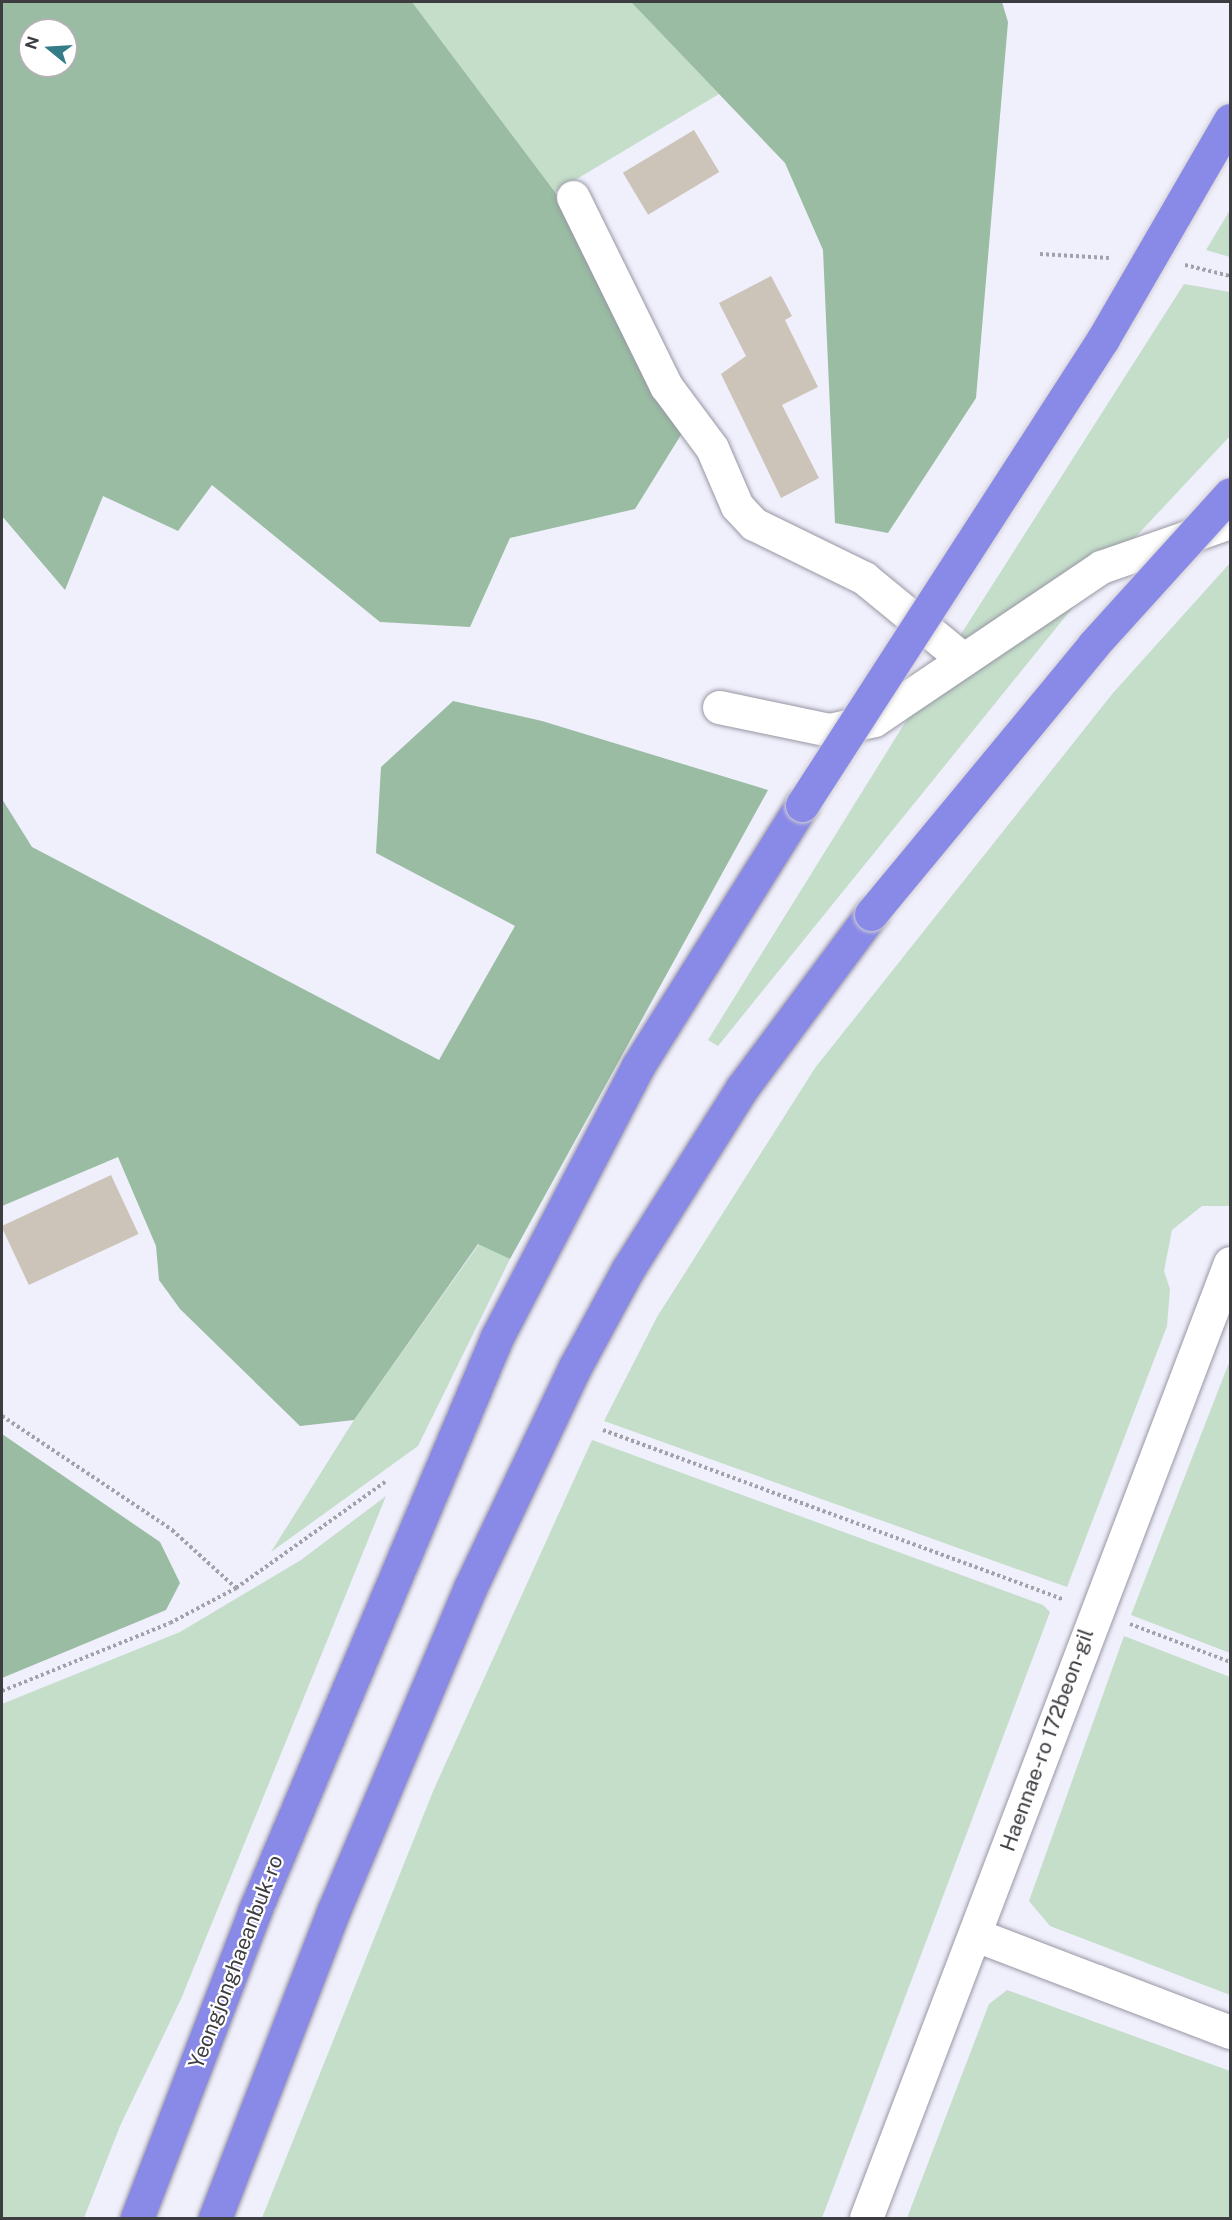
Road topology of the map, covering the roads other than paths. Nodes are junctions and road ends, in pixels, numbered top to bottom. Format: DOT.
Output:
graph roads {
  1 [pos="1230,120"];
  2 [pos="573,197"];
  3 [pos="1230,494"];
  4 [pos="1230,522"];
  5 [pos="963,659"];
  6 [pos="719,707"];
  7 [pos="1230,1263"];
  8 [pos="975,1935"];
  9 [pos="1230,2032"];
  10 [pos="137,2218"];
  11 [pos="215,2218"];
  12 [pos="866,2218"];
  1 -- 10 [label="highway, Yeongjonghaeanbuk-ro, bridge"];
  2 -- 5 [label="street"];
  3 -- 11 [label="highway, bridge"];
  4 -- 5 [label="street"];
  5 -- 6 [label="street"];
  7 -- 8 [label="street, Haennae-ro 172beon-gil"];
  8 -- 9 [label="street"];
  8 -- 12 [label="street, Haennae-ro 172beon-gil"];
}
